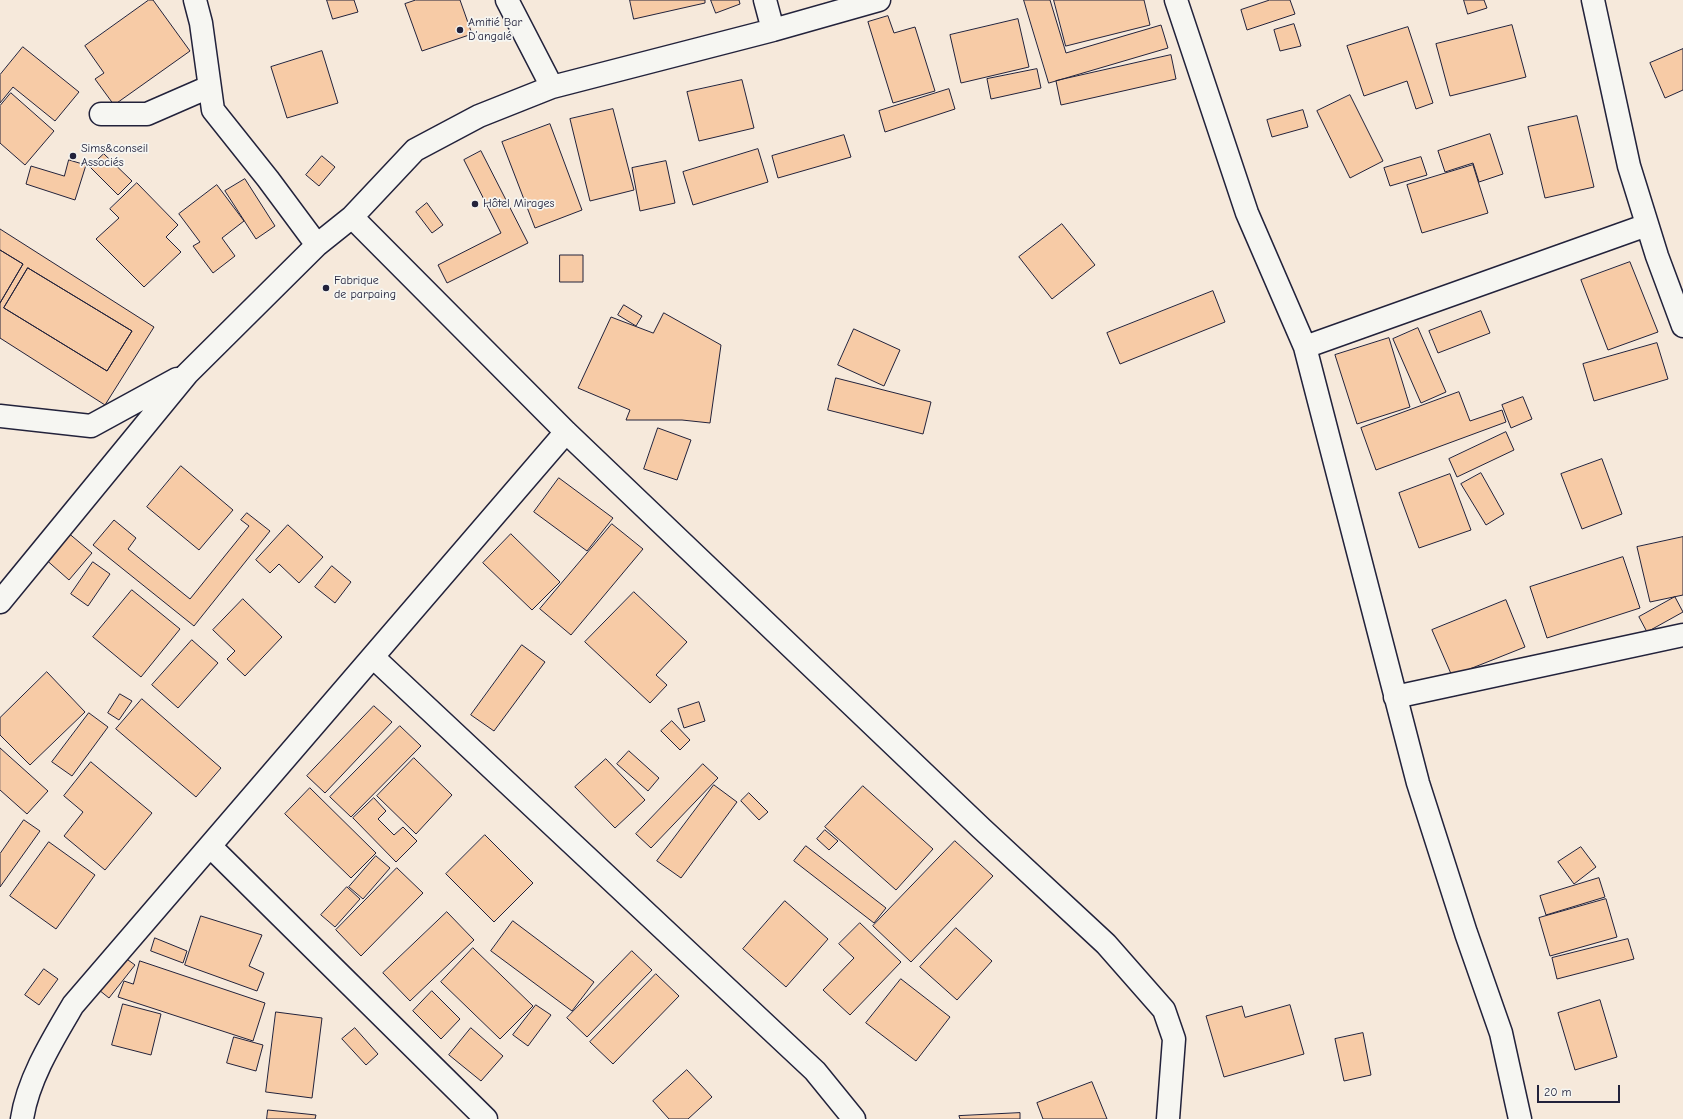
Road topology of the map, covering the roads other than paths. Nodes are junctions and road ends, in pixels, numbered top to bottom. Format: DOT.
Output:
graph roads {
  1 [pos="195,0"];
  2 [pos="507,0"];
  3 [pos="765,0"];
  4 [pos="879,0"];
  5 [pos="1176,0"];
  6 [pos="1594,0"];
  7 [pos="773,30"];
  8 [pos="209,87"];
  9 [pos="552,87"];
  10 [pos="102,114"];
  11 [pos="352,217"];
  12 [pos="1647,225"];
  13 [pos="318,245"];
  14 [pos="1683,326"];
  15 [pos="1305,347"];
  16 [pos="187,374"];
  17 [pos="0,416"];
  18 [pos="566,432"];
  19 [pos="0,602"];
  20 [pos="1683,635"];
  21 [pos="373,657"];
  22 [pos="1395,697"];
  23 [pos="211,847"];
  24 [pos="22,1119"];
  25 [pos="486,1119"];
  26 [pos="854,1119"];
  27 [pos="1168,1119"];
  28 [pos="1520,1119"];
  1 -- 8 [label="street"];
  2 -- 9 [label="street"];
  3 -- 7 [label="street"];
  4 -- 7 [label="street"];
  5 -- 15 [label="street"];
  6 -- 12 [label="street"];
  7 -- 9 [label="street"];
  8 -- 10 [label="street"];
  8 -- 13 [label="street"];
  9 -- 11 [label="street"];
  11 -- 13 [label="street"];
  11 -- 18 [label="street"];
  12 -- 14 [label="street"];
  12 -- 15 [label="street"];
  13 -- 16 [label="street"];
  15 -- 22 [label="street"];
  16 -- 17 [label="street"];
  16 -- 19 [label="street"];
  18 -- 21 [label="street"];
  18 -- 27 [label="street"];
  20 -- 22 [label="street"];
  21 -- 23 [label="street"];
  21 -- 26 [label="street"];
  22 -- 28 [label="street"];
  23 -- 24 [label="street"];
  23 -- 25 [label="street"];
}
